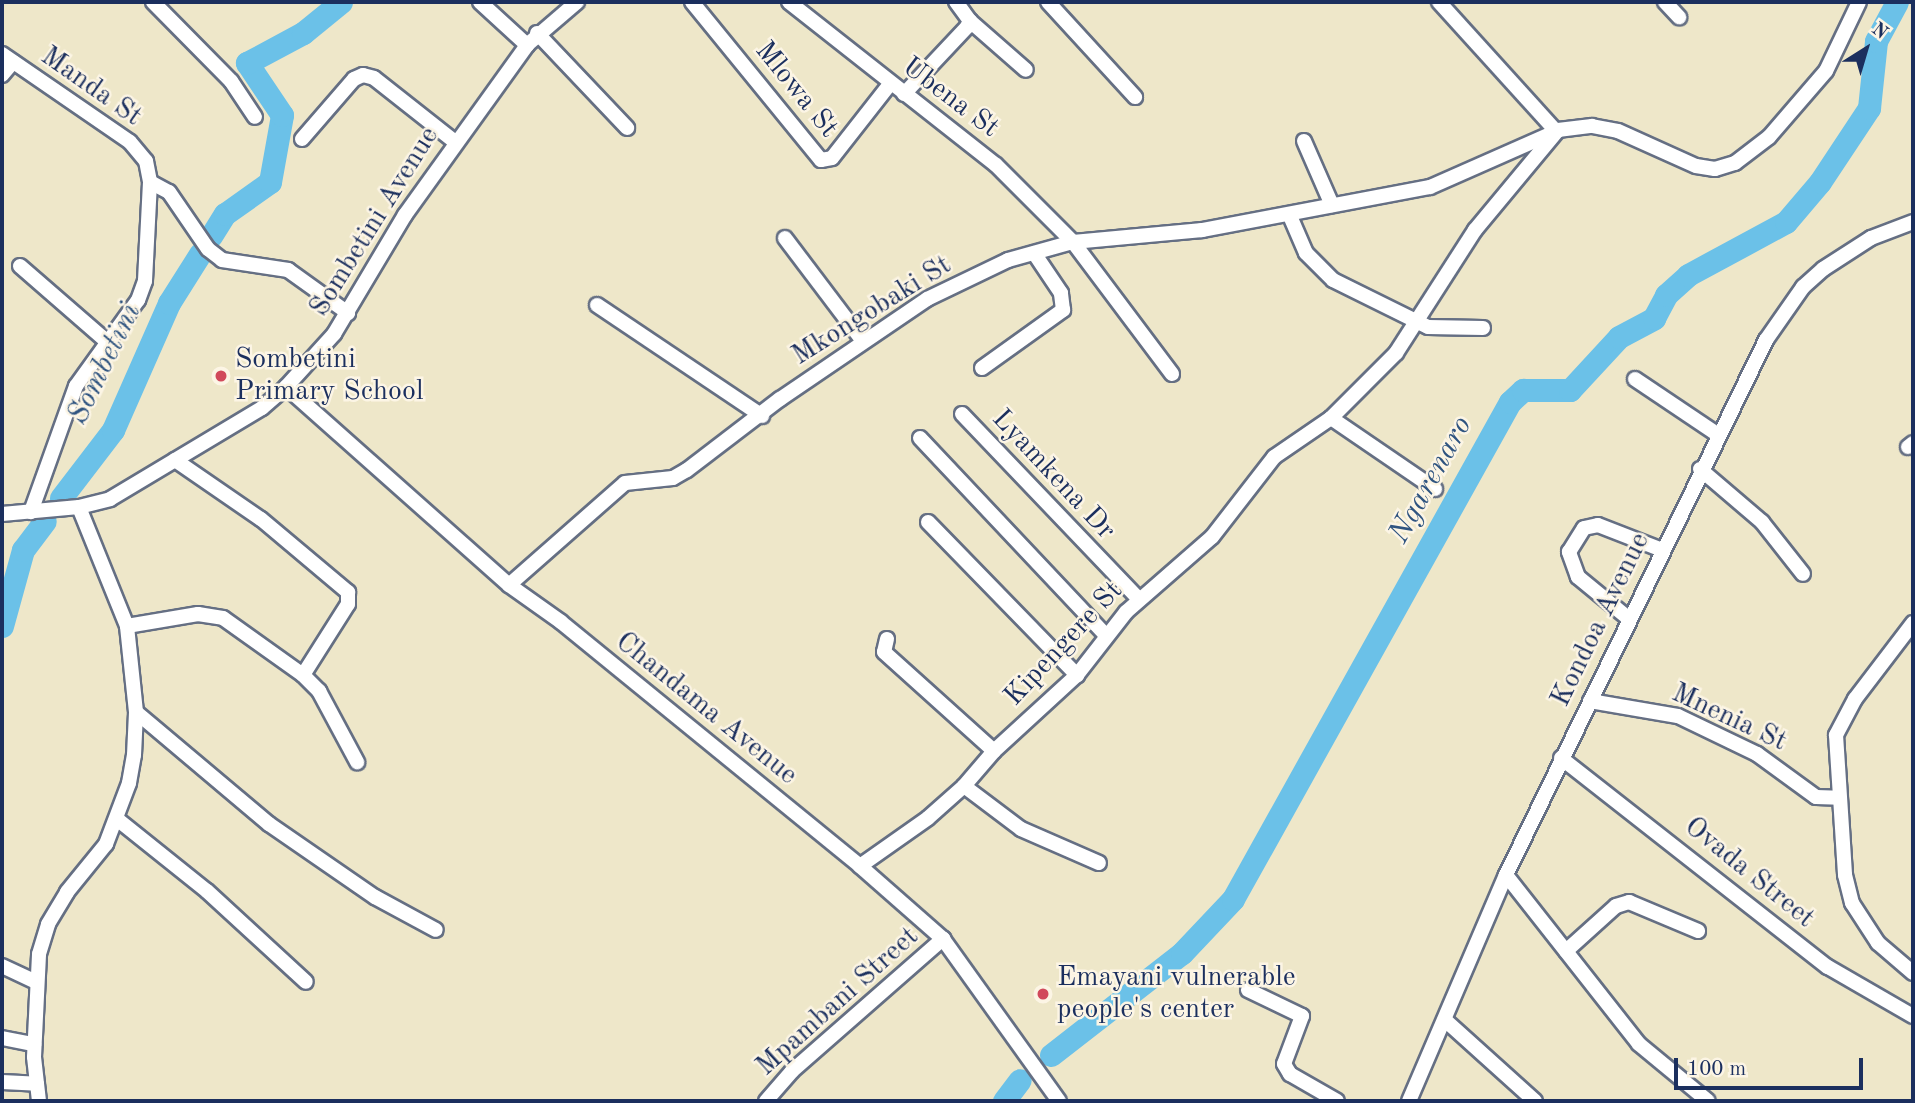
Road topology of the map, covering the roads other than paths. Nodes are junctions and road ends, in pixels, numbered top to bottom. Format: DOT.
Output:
graph roads {
  1 [pos="153,2"];
  2 [pos="480,2"];
  3 [pos="577,2"];
  4 [pos="692,2"];
  5 [pos="789,2"];
  6 [pos="956,2"];
  7 [pos="1048,2"];
  8 [pos="1439,2"];
  9 [pos="1665,2"];
  10 [pos="1858,2"];
  11 [pos="1679,17"];
  12 [pos="970,21"];
  13 [pos="537,33"];
  14 [pos="527,45"];
  15 [pos="7,58"];
  16 [pos="1026,69"];
  17 [pos="2,75"];
  18 [pos="890,84"];
  19 [pos="904,93"];
  20 [pos="1135,97"];
  21 [pos="255,117"];
  22 [pos="627,128"];
  23 [pos="1557,131"];
  24 [pos="302,139"];
  25 [pos="1304,141"];
  26 [pos="454,142"];
  27 [pos="150,182"];
  28 [pos="1332,205"];
  29 [pos="1290,216"];
  30 [pos="1913,222"];
  31 [pos="785,238"];
  32 [pos="1073,242"];
  33 [pos="1034,253"];
  34 [pos="20,265"];
  35 [pos="597,305"];
  36 [pos="348,313"];
  37 [pos="1418,321"];
  38 [pos="1483,328"];
  39 [pos="105,340"];
  40 [pos="863,341"];
  41 [pos="982,368"];
  42 [pos="1172,374"];
  43 [pos="1636,379"];
  44 [pos="286,387"];
  45 [pos="962,414"];
  46 [pos="762,416"];
  47 [pos="1331,418"];
  48 [pos="1717,433"];
  49 [pos="920,438"];
  50 [pos="175,460"];
  51 [pos="1700,469"];
  52 [pos="1435,489"];
  53 [pos="79,507"];
  54 [pos="31,512"];
  55 [pos="2,514"];
  56 [pos="928,522"];
  57 [pos="1662,550"];
  58 [pos="1803,574"];
  59 [pos="509,585"];
  60 [pos="1139,600"];
  61 [pos="1629,618"];
  62 [pos="1913,623"];
  63 [pos="127,626"];
  64 [pos="1105,634"];
  65 [pos="887,639"];
  66 [pos="303,675"];
  67 [pos="1077,675"];
  68 [pos="1590,701"];
  69 [pos="136,712"];
  70 [pos="994,751"];
  71 [pos="1561,758"];
  72 [pos="357,762"];
  73 [pos="964,786"];
  74 [pos="1839,798"];
  75 [pos="117,819"];
  76 [pos="1099,863"];
  77 [pos="860,866"];
  78 [pos="1506,875"];
  79 [pos="436,930"];
  80 [pos="1698,931"];
  81 [pos="943,939"];
  82 [pos="1566,951"];
  83 [pos="2,966"];
  84 [pos="1913,972"];
  85 [pos="37,982"];
  86 [pos="306,982"];
  87 [pos="1248,990"];
  88 [pos="1913,1016"];
  89 [pos="1445,1020"];
  90 [pos="2,1038"];
  91 [pos="34,1044"];
  92 [pos="2,1082"];
  93 [pos="37,1084"];
  94 [pos="39,1101"];
  95 [pos="766,1101"];
  96 [pos="1059,1101"];
  97 [pos="1337,1101"];
  98 [pos="1409,1101"];
  99 [pos="1535,1101"];
  100 [pos="1708,1101"];
  1 -- 21 [label="street"];
  2 -- 14 [label="street"];
  3 -- 13 [label="street, Sombetini Avenue"];
  4 -- 18 [label="street, Mlowa St"];
  5 -- 18 [label="street, Ubena St"];
  6 -- 12 [label="street"];
  7 -- 20 [label="street"];
  8 -- 23 [label="street"];
  9 -- 11 [label="street"];
  10 -- 23 [label="street, Mkongobaki St"];
  12 -- 16 [label="street"];
  12 -- 19 [label="street"];
  13 -- 14 [label="street, Sombetini Avenue"];
  13 -- 22 [label="street"];
  14 -- 26 [label="street, Sombetini Avenue"];
  15 -- 17 [label="street"];
  15 -- 27 [label="street, Manda St"];
  18 -- 19 [label="street, Ubena St"];
  19 -- 32 [label="street, Ubena St"];
  23 -- 28 [label="street, Mkongobaki St"];
  23 -- 37 [label="street, Kipengere St"];
  24 -- 26 [label="street"];
  25 -- 28 [label="street"];
  26 -- 36 [label="street, Sombetini Avenue"];
  27 -- 36 [label="street"];
  27 -- 39 [label="street, Manda St"];
  28 -- 29 [label="street, Mkongobaki St"];
  29 -- 32 [label="street, Mkongobaki St"];
  29 -- 37 [label="street"];
  30 -- 48 [label="street, Kondoa Avenue"];
  31 -- 40 [label="street"];
  32 -- 33 [label="street, Mkongobaki St"];
  32 -- 42 [label="street, Ubena St"];
  33 -- 40 [label="street, Mkongobaki St"];
  33 -- 41 [label="street"];
  34 -- 39 [label="street"];
  35 -- 46 [label="street"];
  36 -- 44 [label="street, Sombetini Avenue"];
  37 -- 38 [label="street"];
  37 -- 47 [label="street, Kipengere St"];
  39 -- 54 [label="street, Manda St"];
  40 -- 46 [label="street, Mkongobaki St"];
  43 -- 48 [label="street"];
  44 -- 50 [label="street, Sombetini Avenue"];
  44 -- 59 [label="street, Chandama Avenue"];
  45 -- 60 [label="street, Lyamkena Dr"];
  46 -- 59 [label="street, Mkongobaki St"];
  47 -- 52 [label="street"];
  47 -- 60 [label="street, Kipengere St"];
  48 -- 51 [label="street, Kondoa Avenue"];
  49 -- 64 [label="street"];
  50 -- 53 [label="street, Sombetini Avenue"];
  50 -- 66 [label="street"];
  51 -- 57 [label="street, Kondoa Avenue"];
  51 -- 58 [label="street"];
  53 -- 54 [label="street, Sombetini Avenue"];
  53 -- 63 [label="street"];
  54 -- 55 [label="street, Sombetini Avenue"];
  56 -- 67 [label="street"];
  57 -- 61 [label="street, Kondoa Avenue"];
  57 -- 61 [label="street"];
  59 -- 77 [label="street, Chandama Avenue"];
  60 -- 64 [label="street, Kipengere St"];
  61 -- 68 [label="street, Kondoa Avenue"];
  62 -- 74 [label="street"];
  63 -- 66 [label="street"];
  63 -- 69 [label="street"];
  64 -- 67 [label="street, Kipengere St"];
  65 -- 70 [label="street"];
  66 -- 72 [label="street"];
  67 -- 70 [label="street, Kipengere St"];
  68 -- 71 [label="street, Kondoa Avenue"];
  68 -- 74 [label="street, Mnenia St"];
  69 -- 75 [label="street"];
  69 -- 79 [label="street"];
  70 -- 73 [label="street, Kipengere St"];
  71 -- 78 [label="street, Kondoa Avenue"];
  71 -- 88 [label="street, Ovada Street"];
  73 -- 76 [label="street"];
  73 -- 77 [label="street, Kipengere St"];
  74 -- 84 [label="street"];
  75 -- 85 [label="street"];
  75 -- 86 [label="street"];
  77 -- 81 [label="street, Chandama Avenue"];
  78 -- 82 [label="street"];
  78 -- 89 [label="street, Kondoa Avenue"];
  80 -- 82 [label="street"];
  81 -- 95 [label="street, Mpambani Street"];
  81 -- 96 [label="street, Chandama Avenue"];
  82 -- 100 [label="street"];
  83 -- 85 [label="street"];
  85 -- 91 [label="street"];
  87 -- 97 [label="street"];
  89 -- 98 [label="street, Kondoa Avenue"];
  89 -- 99 [label="street"];
  90 -- 91 [label="street"];
  91 -- 93 [label="street"];
  92 -- 93 [label="street"];
  93 -- 94 [label="street"];
}
